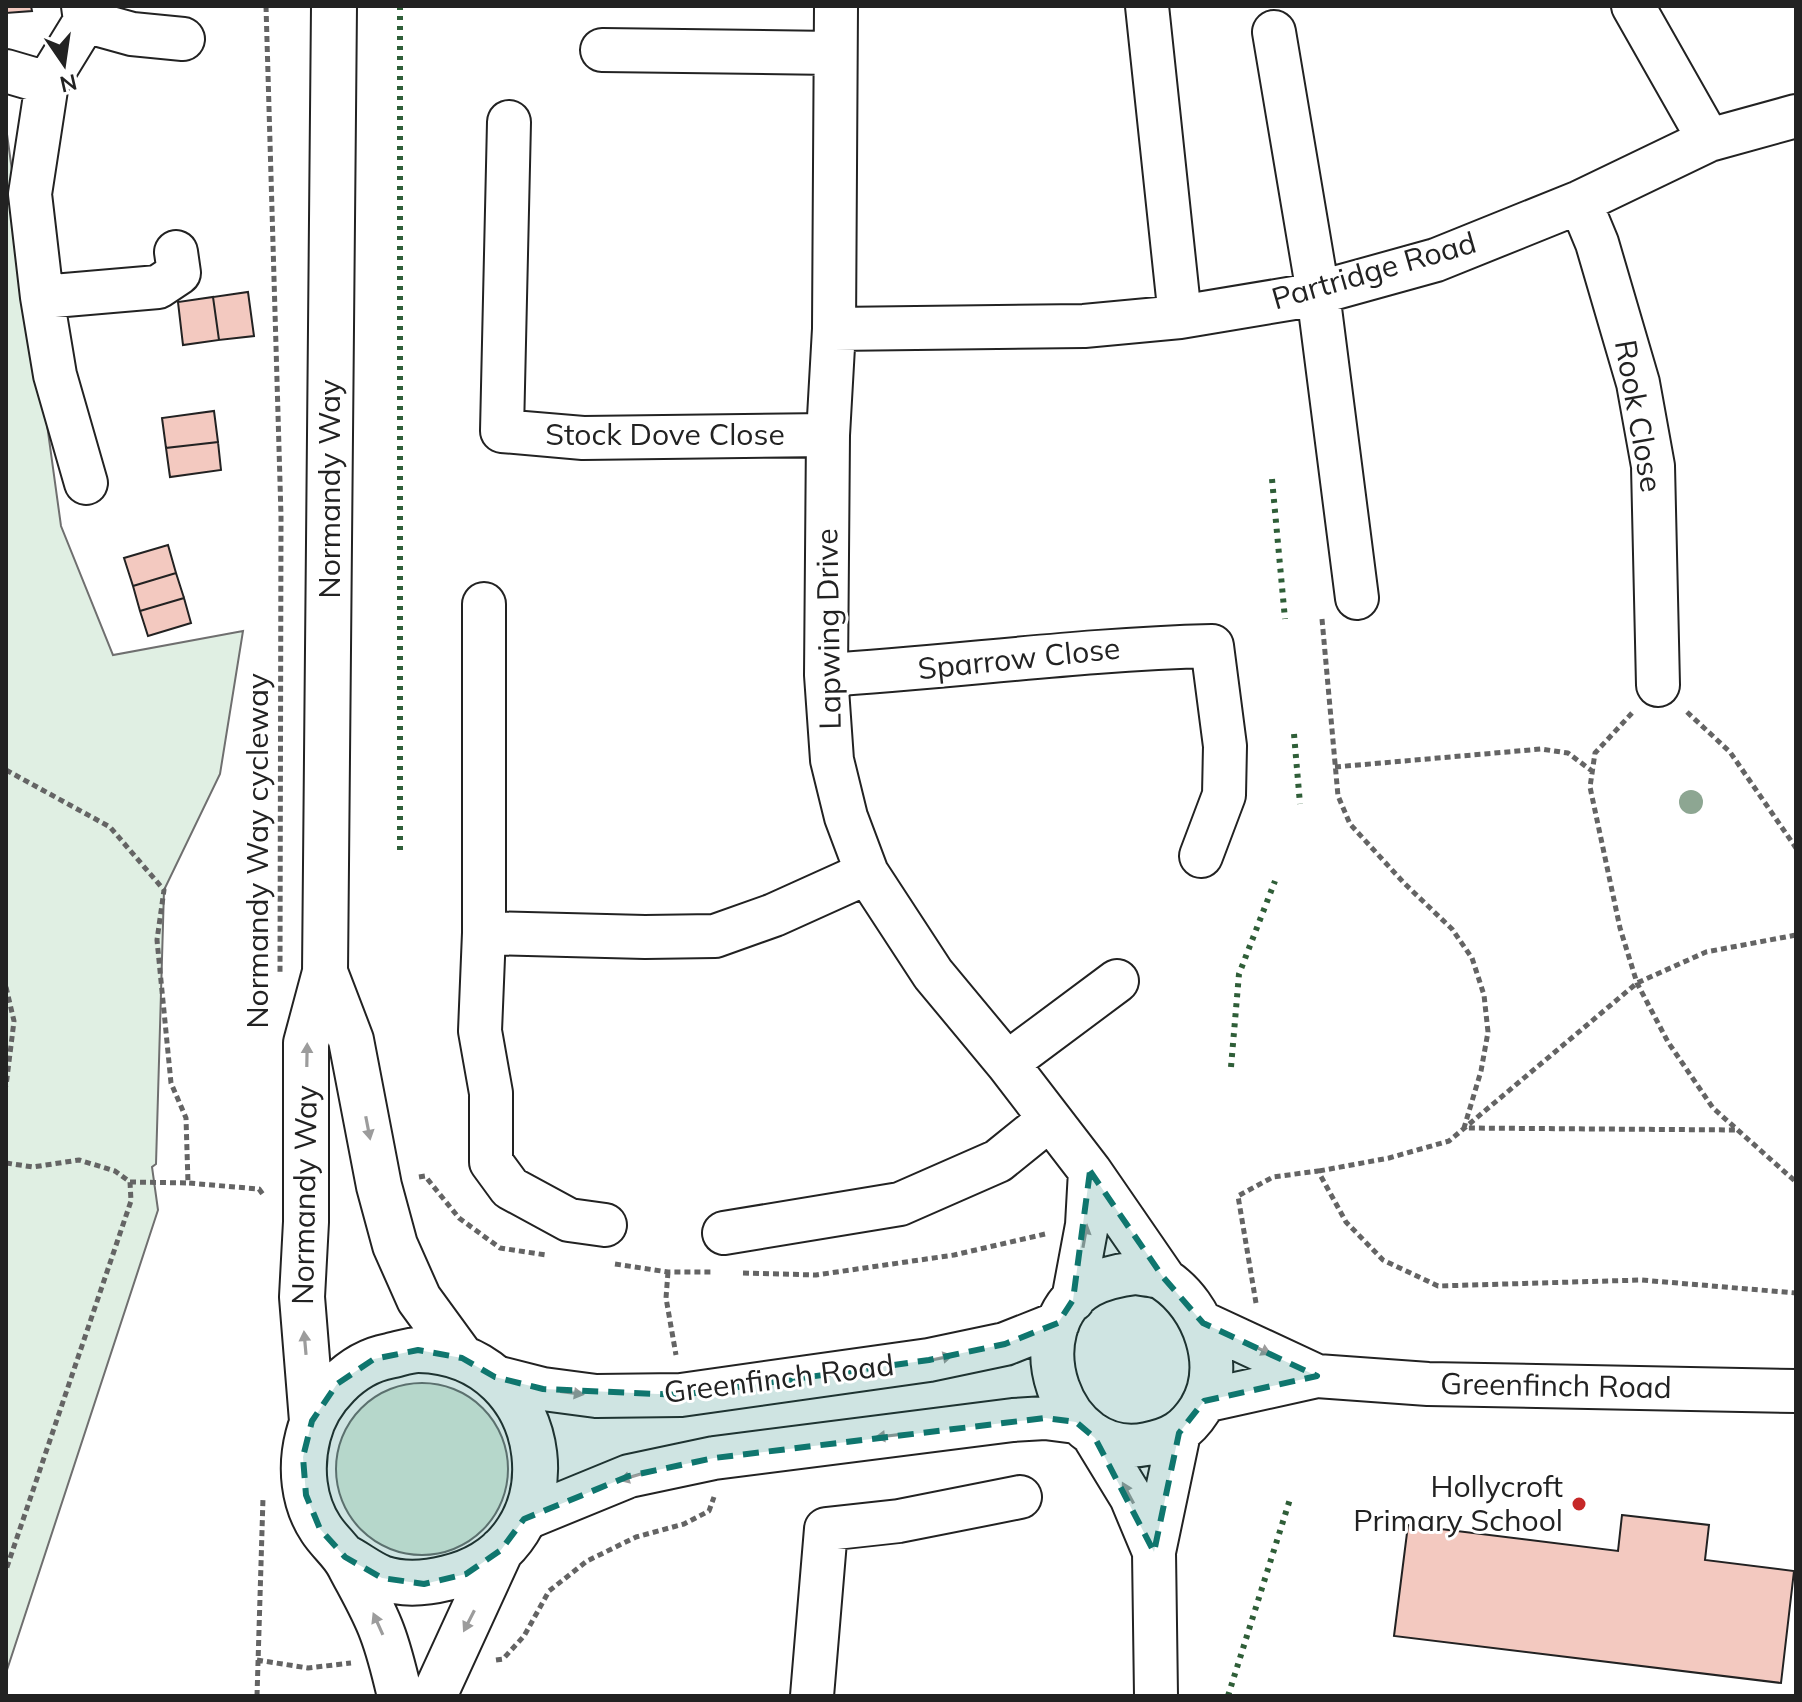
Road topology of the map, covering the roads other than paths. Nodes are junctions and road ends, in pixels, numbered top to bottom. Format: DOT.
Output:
graph roads {
  1 [pos="334,6"];
  2 [pos="836,6"];
  3 [pos="1147,6"];
  4 [pos="1633,6"];
  5 [pos="84,14"];
  6 [pos="1274,32"];
  7 [pos="183,39"];
  8 [pos="602,50"];
  9 [pos="834,53"];
  10 [pos="6,71"];
  11 [pos="47,83"];
  12 [pos="1796,116"];
  13 [pos="509,122"];
  14 [pos="1709,140"];
  15 [pos="1580,202"];
  16 [pos="176,252"];
  17 [pos="1318,293"];
  18 [pos="42,297"];
  19 [pos="1180,317"];
  20 [pos="834,329"];
  21 [pos="828,435"];
  22 [pos="86,483"];
  23 [pos="484,604"];
  24 [pos="1339,604"];
  25 [pos="826,675"];
  26 [pos="1658,685"];
  27 [pos="1201,856"];
  28 [pos="867,873"];
  29 [pos="484,933"];
  30 [pos="325,972"];
  31 [pos="1117,981"];
  32 [pos="1007,1063"];
  33 [pos="1050,1119"];
  34 [pos="1090,1171"];
  35 [pos="605,1225"];
  36 [pos="724,1233"];
  37 [pos="1163,1277"];
  38 [pos="1065,1312"];
  39 [pos="1203,1323"];
  40 [pos="479,1368"];
  41 [pos="1317,1376"];
  42 [pos="1796,1391"];
  43 [pos="1204,1401"];
  44 [pos="312,1421"];
  45 [pos="1086,1430"];
  46 [pos="1179,1433"];
  47 [pos="1020,1497"];
  48 [pos="513,1535"];
  49 [pos="1154,1552"];
  50 [pos="345,1557"];
  51 [pos="400,1696"];
  52 [pos="434,1696"];
  53 [pos="812,1696"];
  54 [pos="1156,1696"];
  1 -- 30 [label="main road, Normandy Way"];
  2 -- 9 [label="street, Lapwing Drive"];
  3 -- 19 [label="street"];
  4 -- 14 [label="street"];
  5 -- 7 [label="street"];
  5 -- 11 [label="street"];
  6 -- 17 [label="street"];
  8 -- 9 [label="street"];
  9 -- 20 [label="street, Lapwing Drive"];
  10 -- 11 [label="street"];
  11 -- 18 [label="street"];
  12 -- 14 [label="street, Partridge Road"];
  13 -- 21 [label="street, Stock Dove Close"];
  14 -- 15 [label="street, Partridge Road"];
  15 -- 17 [label="street, Partridge Road"];
  15 -- 26 [label="street, Rook Close"];
  16 -- 18 [label="street"];
  17 -- 19 [label="street, Partridge Road"];
  17 -- 24 [label="street"];
  18 -- 22 [label="street"];
  19 -- 20 [label="street, Partridge Road"];
  20 -- 21 [label="street, Lapwing Drive"];
  21 -- 25 [label="street, Lapwing Drive"];
  23 -- 29 [label="street"];
  25 -- 27 [label="street, Sparrow Close"];
  25 -- 28 [label="street, Lapwing Drive"];
  28 -- 29 [label="street"];
  28 -- 32 [label="street, Lapwing Drive"];
  29 -- 35 [label="street"];
  30 -- 40 [label="main road, Normandy Way, one-way"];
  44 -- 30 [label="main road, Normandy Way, one-way"];
  31 -- 32 [label="street"];
  32 -- 33 [label="street, Lapwing Drive"];
  33 -- 34 [label="street, Lapwing Drive"];
  33 -- 36 [label="street"];
  34 -- 37 [label="street, Lapwing Drive"];
  38 -- 34 [label="street, one-way"];
  37 -- 38 [label="street"];
  37 -- 39 [label="street"];
  40 -- 38 [label="street, Greenfinch Road, one-way"];
  38 -- 45 [label="street"];
  39 -- 41 [label="street, Greenfinch Road, one-way"];
  39 -- 43 [label="street"];
  40 -- 44 [label="main road"];
  40 -- 48 [label="main road"];
  41 -- 42 [label="street, Greenfinch Road"];
  41 -- 43 [label="street, Greenfinch Road"];
  43 -- 46 [label="street"];
  44 -- 50 [label="main road"];
  45 -- 46 [label="street"];
  45 -- 48 [label="street, one-way"];
  49 -- 45 [label="street, one-way"];
  46 -- 49 [label="street"];
  47 -- 53 [label="street"];
  48 -- 50 [label="main road"];
  48 -- 52 [label="main road, one-way"];
  49 -- 54 [label="street"];
  51 -- 50 [label="main road, one-way"];
}
